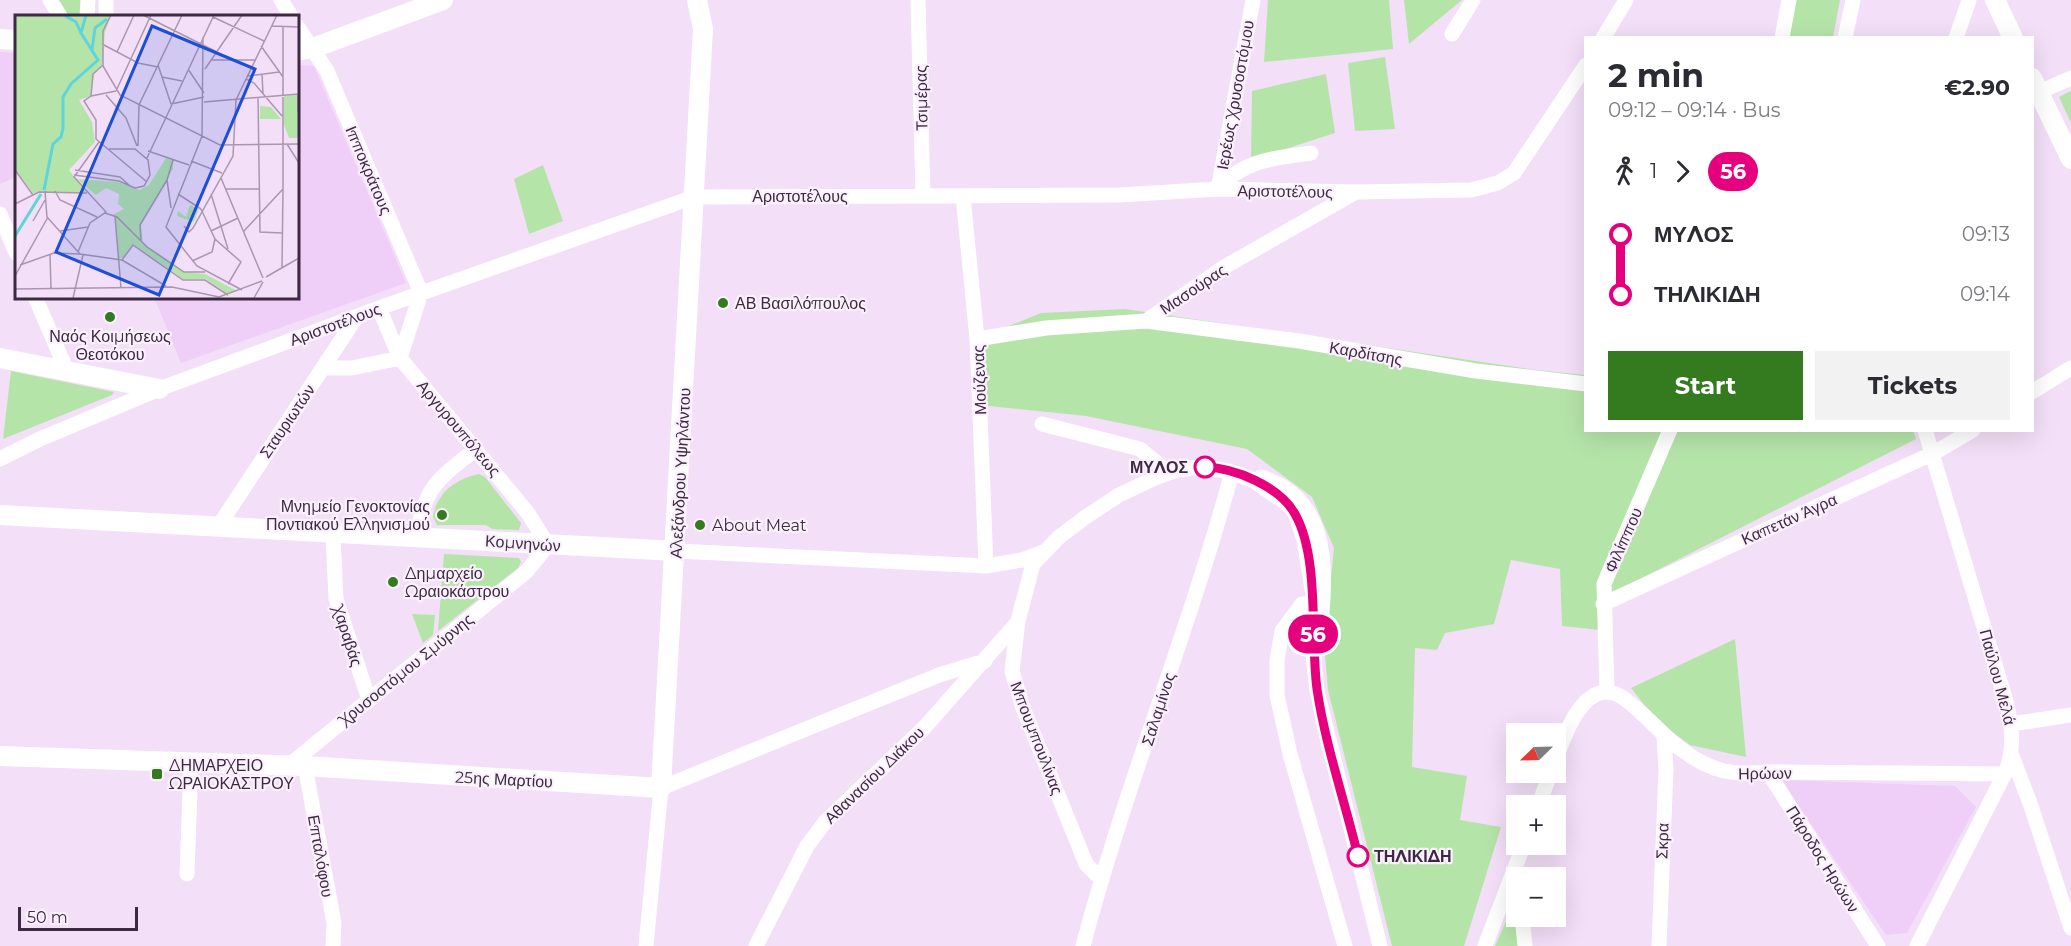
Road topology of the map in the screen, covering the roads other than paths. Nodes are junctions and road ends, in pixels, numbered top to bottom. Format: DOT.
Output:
graph roads {
  1 [pos="50,0"];
  2 [pos="88,0"];
  3 [pos="281,0"];
  4 [pos="443,0"];
  5 [pos="697,0"];
  6 [pos="918,0"];
  7 [pos="1253,0"];
  8 [pos="1473,0"];
  9 [pos="1626,0"];
  10 [pos="1789,0"];
  11 [pos="1853,0"];
  12 [pos="1969,0"];
  13 [pos="1995,0"];
  14 [pos="59,15"];
  15 [pos="87,15"];
  16 [pos="290,15"];
  17 [pos="298,29"];
  18 [pos="1452,34"];
  19 [pos="1604,36"];
  20 [pos="1782,36"];
  21 [pos="1845,36"];
  22 [pos="1957,36"];
  23 [pos="2012,36"];
  24 [pos="0,39"];
  25 [pos="15,40"];
  26 [pos="305,50"];
  27 [pos="1584,69"];
  28 [pos="2071,78"];
  29 [pos="2036,85"];
  30 [pos="1311,153"];
  31 [pos="2071,159"];
  32 [pos="1218,189"];
  33 [pos="1356,192"];
  34 [pos="923,195"];
  35 [pos="963,196"];
  36 [pos="694,197"];
  37 [pos="0,214"];
  38 [pos="15,251"];
  39 [pos="421,293"];
  40 [pos="35,298"];
  41 [pos="379,308"];
  42 [pos="357,316"];
  43 [pos="1146,321"];
  44 [pos="978,339"];
  45 [pos="0,358"];
  46 [pos="400,358"];
  47 [pos="323,368"];
  48 [pos="2071,368"];
  49 [pos="67,371"];
  50 [pos="1584,384"];
  51 [pos="159,389"];
  52 [pos="2034,391"];
  53 [pos="1042,424"];
  54 [pos="1669,432"];
  55 [pos="1926,432"];
  56 [pos="1970,432"];
  57 [pos="476,449"];
  58 [pos="1934,453"];
  59 [pos="0,459"];
  60 [pos="1168,472"];
  61 [pos="1232,472"];
  62 [pos="0,515"];
  63 [pos="218,527"];
  64 [pos="333,535"];
  65 [pos="417,536"];
  66 [pos="546,545"];
  67 [pos="676,551"];
  68 [pos="1045,551"];
  69 [pos="986,566"];
  70 [pos="1318,604"];
  71 [pos="1603,604"];
  72 [pos="1018,621"];
  73 [pos="985,661"];
  74 [pos="1607,692"];
  75 [pos="369,700"];
  76 [pos="2071,715"];
  77 [pos="2011,724"];
  78 [pos="1566,732"];
  79 [pos="1664,736"];
  80 [pos="0,756"];
  81 [pos="2012,756"];
  82 [pos="191,762"];
  83 [pos="296,766"];
  84 [pos="1768,772"];
  85 [pos="2004,774"];
  86 [pos="661,788"];
  87 [pos="187,874"];
  88 [pos="1102,880"];
  89 [pos="1506,907"];
  90 [pos="1523,927"];
  91 [pos="2071,928"];
  92 [pos="333,946"];
  93 [pos="646,946"];
  94 [pos="756,946"];
  95 [pos="1083,946"];
  96 [pos="1345,946"];
  97 [pos="1380,946"];
  98 [pos="1485,946"];
  99 [pos="1525,946"];
  100 [pos="1659,946"];
  101 [pos="1878,946"];
  102 [pos="1917,946"];
  1 -- 14 [label="street"];
  2 -- 15 [label="street"];
  3 -- 16 [label="street"];
  4 -- 26 [label="street"];
  5 -- 36 [label="street, Αλεξάνδρου Υψηλάντου"];
  6 -- 34 [label="street, Τσιμέρας"];
  7 -- 32 [label="street, Ιερέως Χρυσοστόμου"];
  8 -- 18 [label="street"];
  9 -- 19 [label="street"];
  10 -- 20 [label="street"];
  11 -- 21 [label="street"];
  12 -- 22 [label="street"];
  13 -- 23 [label="street"];
  17 -- 26 [label="street, Ιπποκράτους"];
  24 -- 25 [label="street"];
  26 -- 39 [label="street, Ιπποκράτους"];
  27 -- 33 [label="street, Αριστοτέλους"];
  28 -- 29 [label="street"];
  29 -- 31 [label="street"];
  30 -- 32 [label="street"];
  32 -- 33 [label="street, Αριστοτέλους"];
  32 -- 35 [label="street, Αριστοτέλους"];
  33 -- 43 [label="street, Μασούρας"];
  34 -- 35 [label="street, Αριστοτέλους"];
  34 -- 36 [label="street, Αριστοτέλους"];
  35 -- 44 [label="street, Μούζενας"];
  36 -- 39 [label="street, Αριστοτέλους"];
  36 -- 67 [label="street, Αλεξάνδρου Υψηλάντου"];
  37 -- 38 [label="street"];
  39 -- 41 [label="street, Αριστοτέλους"];
  39 -- 46 [label="street"];
  40 -- 49 [label="street"];
  41 -- 42 [label="street, Αριστοτέλους"];
  41 -- 46 [label="street, Αργυρουπόλεως"];
  42 -- 47 [label="street, Σταυριωτών"];
  42 -- 51 [label="street, Αριστοτέλους"];
  43 -- 44 [label="street, Μασούρας"];
  43 -- 50 [label="street, Καρδίτσης"];
  44 -- 69 [label="street, Μούζενας"];
  45 -- 49 [label="street"];
  46 -- 47 [label="street"];
  46 -- 57 [label="street, Αργυρουπόλεως"];
  47 -- 63 [label="street, Σταυριωτών"];
  48 -- 52 [label="street"];
  49 -- 51 [label="street"];
  51 -- 59 [label="street, Αριστοτέλους"];
  53 -- 60 [label="street"];
  54 -- 71 [label="street, Φιλίππου"];
  55 -- 58 [label="street, Παύλου Μελά"];
  56 -- 58 [label="street, Καπετάν Άγρα"];
  57 -- 65 [label="street"];
  57 -- 66 [label="street, Αργυρουπόλεως"];
  58 -- 71 [label="street, Καπετάν Άγρα"];
  58 -- 77 [label="street, Παύλου Μελά"];
  60 -- 61 [label="street, Μπουμπουλίνας"];
  60 -- 68 [label="street, Μπουμπουλίνας"];
  61 -- 70 [label="street"];
  61 -- 88 [label="street, Σαλαμίνος"];
  62 -- 63 [label="street, Κομνηνών"];
  63 -- 64 [label="street, Κομνηνών"];
  64 -- 65 [label="street, Κομνηνών"];
  64 -- 75 [label="street, Χαραβάς"];
  65 -- 66 [label="street, Κομνηνών"];
  66 -- 67 [label="street, Κομνηνών"];
  66 -- 75 [label="street, Χρυσοστόμου Σμύρνης"];
  67 -- 69 [label="street, Κομνηνών"];
  67 -- 86 [label="street, Αλεξάνδρου Υψηλάντου"];
  68 -- 69 [label="street, Κομνηνών"];
  68 -- 72 [label="street, Μπουμπουλίνας"];
  70 -- 96 [label="street"];
  70 -- 97 [label="street"];
  71 -- 74 [label="street, Φιλίππου"];
  72 -- 73 [label="street, Αθανασίου Διάκου"];
  72 -- 88 [label="street, Μπουμπουλίνας"];
  73 -- 86 [label="street, 25ης Μαρτίου"];
  73 -- 94 [label="street, Αθανασίου Διάκου"];
  74 -- 78 [label="street"];
  74 -- 79 [label="street, Ηρώων"];
  75 -- 83 [label="street, Χρυσοστόμου Σμύρνης"];
  76 -- 77 [label="street"];
  77 -- 81 [label="street, Παύλου Μελά"];
  79 -- 84 [label="street, Ηρώων"];
  79 -- 100 [label="street, Σκρα"];
  80 -- 82 [label="street, 25ης Μαρτίου"];
  81 -- 85 [label="street, Παύλου Μελά"];
  81 -- 91 [label="street"];
  82 -- 83 [label="street, 25ης Μαρτίου"];
  82 -- 87 [label="street"];
  83 -- 86 [label="street, 25ης Μαρτίου"];
  83 -- 92 [label="street, Επταλόφου"];
  84 -- 85 [label="street, Ηρώων"];
  84 -- 101 [label="street, Πάροδος Ηρώων"];
  85 -- 102 [label="street, Παύλου Μελά"];
  86 -- 93 [label="street, Αλεξάνδρου Υψηλάντου"];
  88 -- 95 [label="street, Σαλαμίνος"];
  89 -- 98 [label="street"];
  90 -- 99 [label="street"];
}
